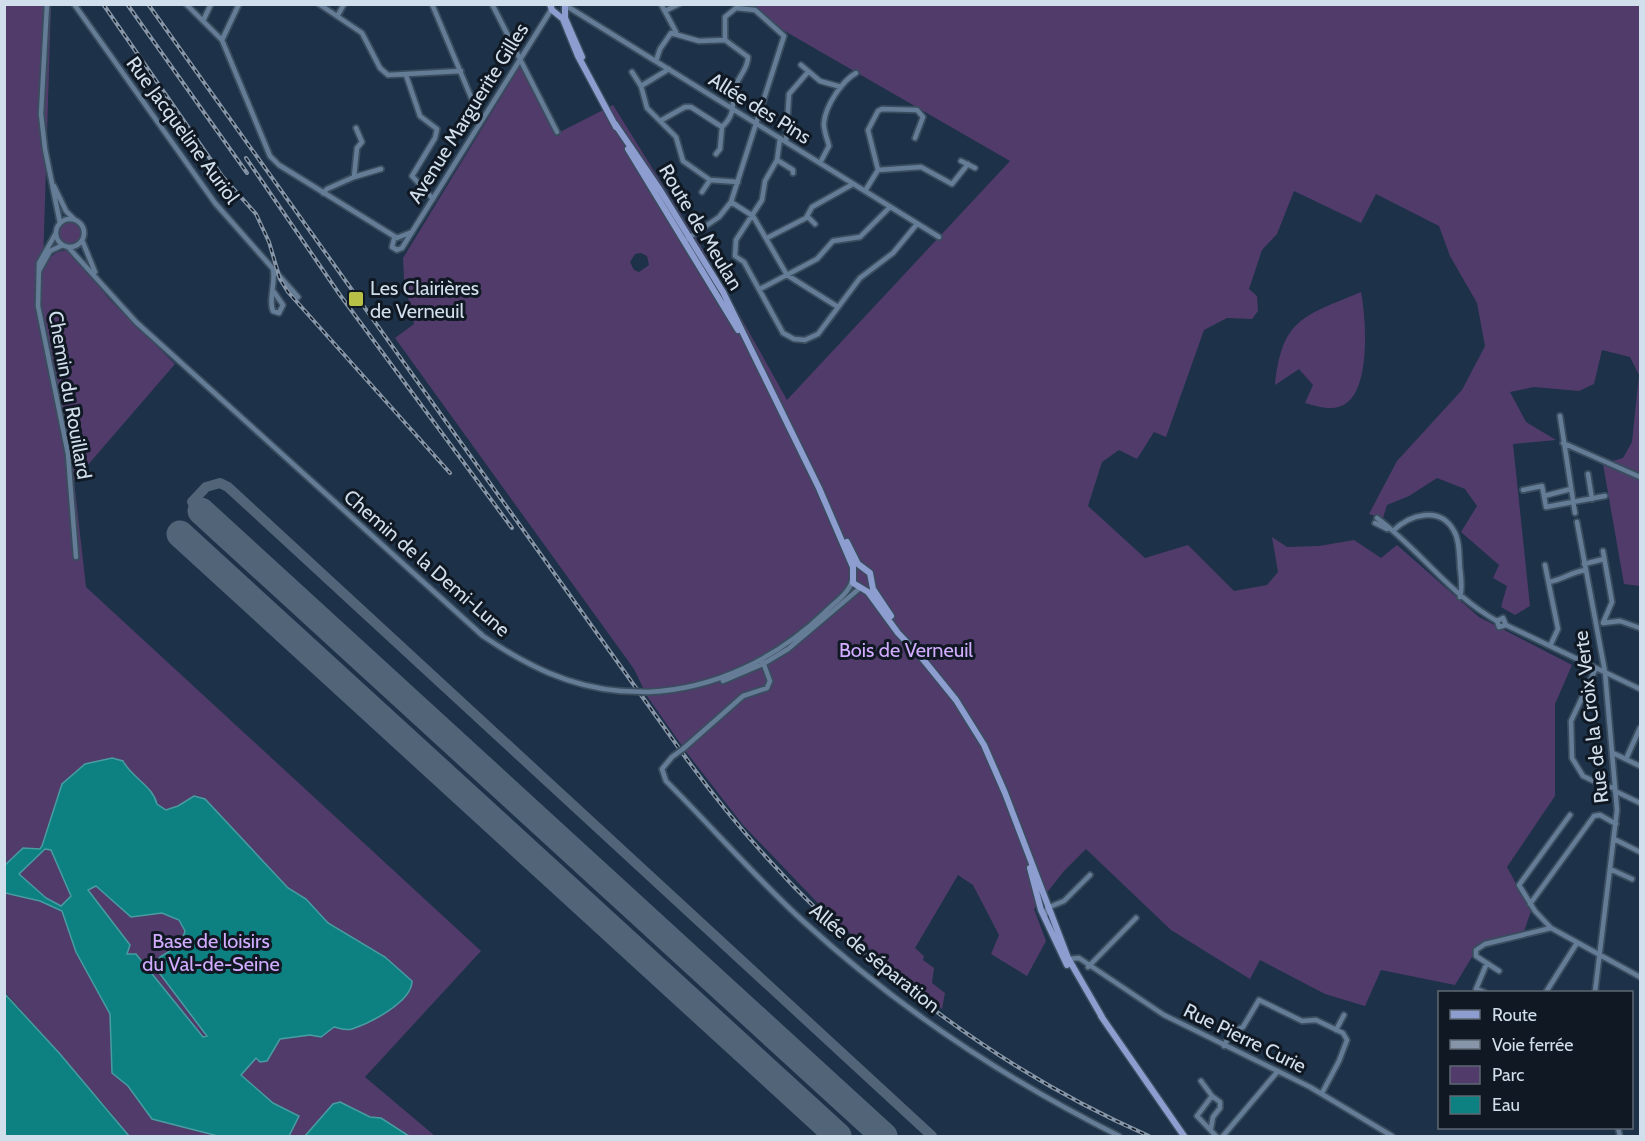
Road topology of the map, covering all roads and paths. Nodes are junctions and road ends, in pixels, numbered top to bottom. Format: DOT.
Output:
graph roads {
  1 [pos="47,4"];
  2 [pos="74,4"];
  3 [pos="186,4"];
  4 [pos="211,4"];
  5 [pos="239,4"];
  6 [pos="319,4"];
  7 [pos="344,4"];
  8 [pos="432,4"];
  9 [pos="492,4"];
  10 [pos="661,4"];
  11 [pos="679,4"];
  12 [pos="564,6"];
  13 [pos="553,9"];
  14 [pos="665,11"];
  15 [pos="338,15"];
  16 [pos="203,21"];
  17 [pos="676,32"];
  18 [pos="222,40"];
  19 [pos="725,40"];
  20 [pos="518,60"];
  21 [pos="657,62"];
  22 [pos="801,65"];
  23 [pos="669,69"];
  24 [pos="461,71"];
  25 [pos="632,72"];
  26 [pos="808,72"];
  27 [pos="856,73"];
  28 [pos="406,75"];
  29 [pos="592,83"];
  30 [pos="641,86"];
  31 [pos="841,87"];
  32 [pos="734,110"];
  33 [pos="660,121"];
  34 [pos="481,122"];
  35 [pos="757,124"];
  36 [pos="722,127"];
  37 [pos="356,128"];
  38 [pos="556,132"];
  39 [pos="780,138"];
  40 [pos="915,138"];
  41 [pos="786,142"];
  42 [pos="716,154"];
  43 [pos="777,160"];
  44 [pos="961,161"];
  45 [pos="820,163"];
  46 [pos="968,164"];
  47 [pos="975,168"];
  48 [pos="381,169"];
  49 [pos="878,170"];
  50 [pos="793,173"];
  51 [pos="354,177"];
  52 [pos="50,178"];
  53 [pos="710,180"];
  54 [pos="738,182"];
  55 [pos="853,184"];
  56 [pos="865,191"];
  57 [pos="702,192"];
  58 [pos="323,193"];
  59 [pos="433,199"];
  60 [pos="731,202"];
  61 [pos="890,207"];
  62 [pos="753,216"];
  63 [pos="807,216"];
  64 [pos="75,219"];
  65 [pos="60,223"];
  66 [pos="815,224"];
  67 [pos="917,224"];
  68 [pos="379,228"];
  69 [pos="412,232"];
  70 [pos="56,233"];
  71 [pos="686,237"];
  72 [pos="939,237"];
  73 [pos="398,238"];
  74 [pos="767,238"];
  75 [pos="82,240"];
  76 [pos="391,243"];
  77 [pos="66,246"];
  78 [pos="403,246"];
  79 [pos="273,269"];
  80 [pos="38,273"];
  81 [pos="787,275"];
  82 [pos="97,277"];
  83 [pos="760,289"];
  84 [pos="274,292"];
  85 [pos="298,297"];
  86 [pos="838,307"];
  87 [pos="1560,416"];
  88 [pos="1563,443"];
  89 [pos="1588,474"];
  90 [pos="1641,477"];
  91 [pos="819,488"];
  92 [pos="1571,489"];
  93 [pos="1523,490"];
  94 [pos="1544,496"];
  95 [pos="1605,496"];
  96 [pos="1592,499"];
  97 [pos="1573,502"];
  98 [pos="1575,513"];
  99 [pos="1376,520"];
  100 [pos="1577,522"];
  101 [pos="1393,531"];
  102 [pos="1603,551"];
  103 [pos="76,557"];
  104 [pos="1604,560"];
  105 [pos="1545,565"];
  106 [pos="1585,567"];
  107 [pos="864,568"];
  108 [pos="852,577"];
  109 [pos="872,580"];
  110 [pos="1549,582"];
  111 [pos="861,588"];
  112 [pos="1461,597"];
  113 [pos="1596,623"];
  114 [pos="1603,623"];
  115 [pos="1641,628"];
  116 [pos="1550,646"];
  117 [pos="924,660"];
  118 [pos="763,661"];
  119 [pos="1596,668"];
  120 [pos="1605,672"];
  121 [pos="1641,689"];
  122 [pos="1641,728"];
  123 [pos="1613,753"];
  124 [pos="1626,759"];
  125 [pos="1641,766"];
  126 [pos="1615,790"];
  127 [pos="1641,803"];
  128 [pos="1570,815"];
  129 [pos="1616,824"];
  130 [pos="1614,839"];
  131 [pos="1641,852"];
  132 [pos="1030,862"];
  133 [pos="1610,869"];
  134 [pos="1089,875"];
  135 [pos="1632,879"];
  136 [pos="1530,903"];
  137 [pos="1047,908"];
  138 [pos="1044,918"];
  139 [pos="1136,918"];
  140 [pos="1551,928"];
  141 [pos="1576,944"];
  142 [pos="1598,956"];
  143 [pos="1067,962"];
  144 [pos="1488,963"];
  145 [pos="1088,966"];
  146 [pos="1499,971"];
  147 [pos="1077,977"];
  148 [pos="1641,977"];
  149 [pos="1480,991"];
  150 [pos="1547,991"];
  151 [pos="1595,991"];
  152 [pos="1344,1015"];
  153 [pos="1102,1017"];
  154 [pos="1336,1030"];
  155 [pos="1224,1046"];
  156 [pos="1278,1071"];
  157 [pos="1201,1081"];
  158 [pos="1322,1093"];
  159 [pos="1212,1096"];
  160 [pos="1210,1128"];
  161 [pos="1119,1137"];
  162 [pos="1184,1137"];
  163 [pos="1216,1137"];
  164 [pos="1223,1137"];
  165 [pos="1392,1137"];
  1 -- 52 [label="street"];
  2 -- 79 [label="street, Rue Jacqueline Auriol"];
  3 -- 16 [label="street"];
  4 -- 16 [label="street"];
  5 -- 18 [label="street"];
  6 -- 15 [label="street"];
  7 -- 15 [label="street"];
  8 -- 24 [label="street"];
  9 -- 20 [label="street"];
  10 -- 14 [label="street"];
  11 -- 14 [label="street"];
  12 -- 13 [label="main road"];
  12 -- 21 [label="street, Allée des Pins"];
  12 -- 29 [label="main road, Route de Meulan"];
  13 -- 20 [label="street, Avenue Marguerite Gilles"];
  13 -- 29 [label="main road, Route de Meulan"];
  14 -- 17 [label="street"];
  15 -- 28 [label="street"];
  16 -- 18 [label="street"];
  17 -- 19 [label="street"];
  17 -- 21 [label="street"];
  18 -- 58 [label="street"];
  19 -- 32 [label="street"];
  19 -- 35 [label="street"];
  20 -- 34 [label="street, Avenue Marguerite Gilles"];
  20 -- 38 [label="street"];
  21 -- 23 [label="street, Allée des Pins"];
  22 -- 26 [label="street"];
  23 -- 30 [label="street"];
  23 -- 32 [label="street, Allée des Pins"];
  24 -- 28 [label="street"];
  24 -- 34 [label="street"];
  25 -- 30 [label="street"];
  26 -- 31 [label="street"];
  26 -- 41 [label="street"];
  27 -- 31 [label="street"];
  28 -- 59 [label="street"];
  29 -- 71 [label="main road, Route de Meulan"];
  30 -- 33 [label="street"];
  31 -- 45 [label="street"];
  32 -- 35 [label="street, Allée des Pins"];
  32 -- 36 [label="street"];
  33 -- 36 [label="street"];
  33 -- 53 [label="street"];
  34 -- 59 [label="street, Avenue Marguerite Gilles"];
  35 -- 39 [label="street, Allée des Pins"];
  35 -- 54 [label="street"];
  36 -- 42 [label="street"];
  37 -- 51 [label="street"];
  39 -- 41 [label="street, Allée des Pins"];
  39 -- 43 [label="street"];
  40 -- 49 [label="street"];
  41 -- 45 [label="street, Allée des Pins"];
  43 -- 50 [label="street"];
  43 -- 62 [label="street"];
  44 -- 46 [label="street"];
  45 -- 55 [label="street, Allée des Pins"];
  46 -- 47 [label="street"];
  46 -- 49 [label="street"];
  48 -- 51 [label="street"];
  49 -- 56 [label="street"];
  51 -- 58 [label="street"];
  52 -- 64 [label="street"];
  52 -- 65 [label="street"];
  53 -- 54 [label="street"];
  53 -- 57 [label="street"];
  54 -- 60 [label="street"];
  55 -- 56 [label="street, Allée des Pins"];
  55 -- 63 [label="street"];
  56 -- 61 [label="street, Allée des Pins"];
  58 -- 68 [label="street"];
  59 -- 69 [label="street, Avenue Marguerite Gilles"];
  60 -- 62 [label="street"];
  60 -- 71 [label="street"];
  61 -- 67 [label="street, Allée des Pins"];
  61 -- 81 [label="street"];
  62 -- 74 [label="street"];
  62 -- 83 [label="street"];
  63 -- 66 [label="street"];
  63 -- 74 [label="street"];
  64 -- 65 [label="street"];
  64 -- 75 [label="street"];
  65 -- 70 [label="street, Chemin du Rouillard"];
  67 -- 72 [label="street, Allée des Pins"];
  67 -- 86 [label="street"];
  68 -- 73 [label="street"];
  68 -- 76 [label="street"];
  69 -- 73 [label="street, Avenue Marguerite Gilles"];
  69 -- 78 [label="street, Avenue Marguerite Gilles"];
  70 -- 77 [label="street"];
  70 -- 80 [label="street, Chemin du Rouillard"];
  71 -- 91 [label="main road, Route de Meulan"];
  73 -- 76 [label="street, Avenue Marguerite Gilles"];
  73 -- 78 [label="street"];
  74 -- 81 [label="street"];
  75 -- 77 [label="street"];
  75 -- 82 [label="street, Chemin de la Demi-Lune"];
  76 -- 78 [label="street"];
  77 -- 80 [label="street"];
  77 -- 82 [label="street, Chemin de la Demi-Lune"];
  79 -- 84 [label="street"];
  79 -- 85 [label="street"];
  80 -- 103 [label="street, Chemin du Rouillard"];
  81 -- 83 [label="street"];
  81 -- 86 [label="street"];
  82 -- 118 [label="street, Chemin de la Demi-Lune, bridge"];
  83 -- 86 [label="street"];
  87 -- 88 [label="street"];
  88 -- 90 [label="street"];
  88 -- 92 [label="street"];
  89 -- 96 [label="street"];
  91 -- 107 [label="main road, Route de Meulan"];
  91 -- 108 [label="main road, Route de Meulan"];
  92 -- 94 [label="street"];
  92 -- 97 [label="street"];
  93 -- 94 [label="street"];
  94 -- 97 [label="street"];
  95 -- 96 [label="street"];
  96 -- 97 [label="street"];
  97 -- 98 [label="street"];
  99 -- 101 [label="street"];
  100 -- 106 [label="street, Rue de la Croix Verte"];
  101 -- 112 [label="street"];
  101 -- 112 [label="street"];
  102 -- 104 [label="street"];
  104 -- 106 [label="street"];
  104 -- 114 [label="street"];
  105 -- 110 [label="street"];
  106 -- 110 [label="street"];
  106 -- 113 [label="street, Rue de la Croix Verte"];
  107 -- 108 [label="main road"];
  107 -- 109 [label="main road"];
  108 -- 111 [label="main road"];
  108 -- 118 [label="street"];
  109 -- 111 [label="main road"];
  109 -- 117 [label="main road"];
  110 -- 116 [label="street"];
  111 -- 117 [label="main road"];
  111 -- 118 [label="street"];
  112 -- 116 [label="street"];
  113 -- 114 [label="street"];
  113 -- 120 [label="street, Rue de la Croix Verte"];
  114 -- 115 [label="street"];
  116 -- 119 [label="street"];
  117 -- 132 [label="main road"];
  118 -- 161 [label="street, Allée de séparation, bridge"];
  119 -- 120 [label="street"];
  119 -- 126 [label="street"];
  120 -- 121 [label="street"];
  120 -- 123 [label="street, Rue de la Croix Verte"];
  122 -- 124 [label="street"];
  123 -- 124 [label="street"];
  123 -- 126 [label="street, Rue de la Croix Verte"];
  124 -- 125 [label="street"];
  126 -- 127 [label="street"];
  126 -- 129 [label="street, Rue de la Croix Verte"];
  128 -- 136 [label="street"];
  129 -- 130 [label="street, Rue de la Croix Verte"];
  129 -- 136 [label="street"];
  130 -- 131 [label="street"];
  130 -- 133 [label="street, Rue de la Croix Verte"];
  132 -- 137 [label="main road"];
  132 -- 138 [label="main road"];
  133 -- 135 [label="street"];
  133 -- 142 [label="street, Rue de la Croix Verte"];
  134 -- 137 [label="street"];
  136 -- 140 [label="street"];
  137 -- 138 [label="street"];
  137 -- 143 [label="main road"];
  138 -- 143 [label="main road"];
  139 -- 145 [label="street"];
  140 -- 141 [label="street"];
  140 -- 144 [label="street"];
  141 -- 142 [label="street"];
  141 -- 150 [label="street"];
  142 -- 148 [label="street"];
  142 -- 151 [label="street, Rue de la Croix Verte"];
  143 -- 145 [label="street, Rue Pierre Curie"];
  143 -- 147 [label="main road"];
  143 -- 153 [label="main road"];
  144 -- 146 [label="street"];
  144 -- 149 [label="street"];
  145 -- 147 [label="street"];
  145 -- 155 [label="street, Rue Pierre Curie"];
  147 -- 153 [label="main road"];
  152 -- 154 [label="street"];
  153 -- 162 [label="main road"];
  154 -- 155 [label="street"];
  154 -- 158 [label="street"];
  155 -- 156 [label="street, Rue Pierre Curie"];
  156 -- 158 [label="street, Rue Pierre Curie"];
  156 -- 164 [label="street"];
  157 -- 159 [label="street"];
  158 -- 165 [label="street, Rue Pierre Curie"];
  159 -- 160 [label="street"];
  159 -- 160 [label="street"];
  160 -- 163 [label="street"];
}
